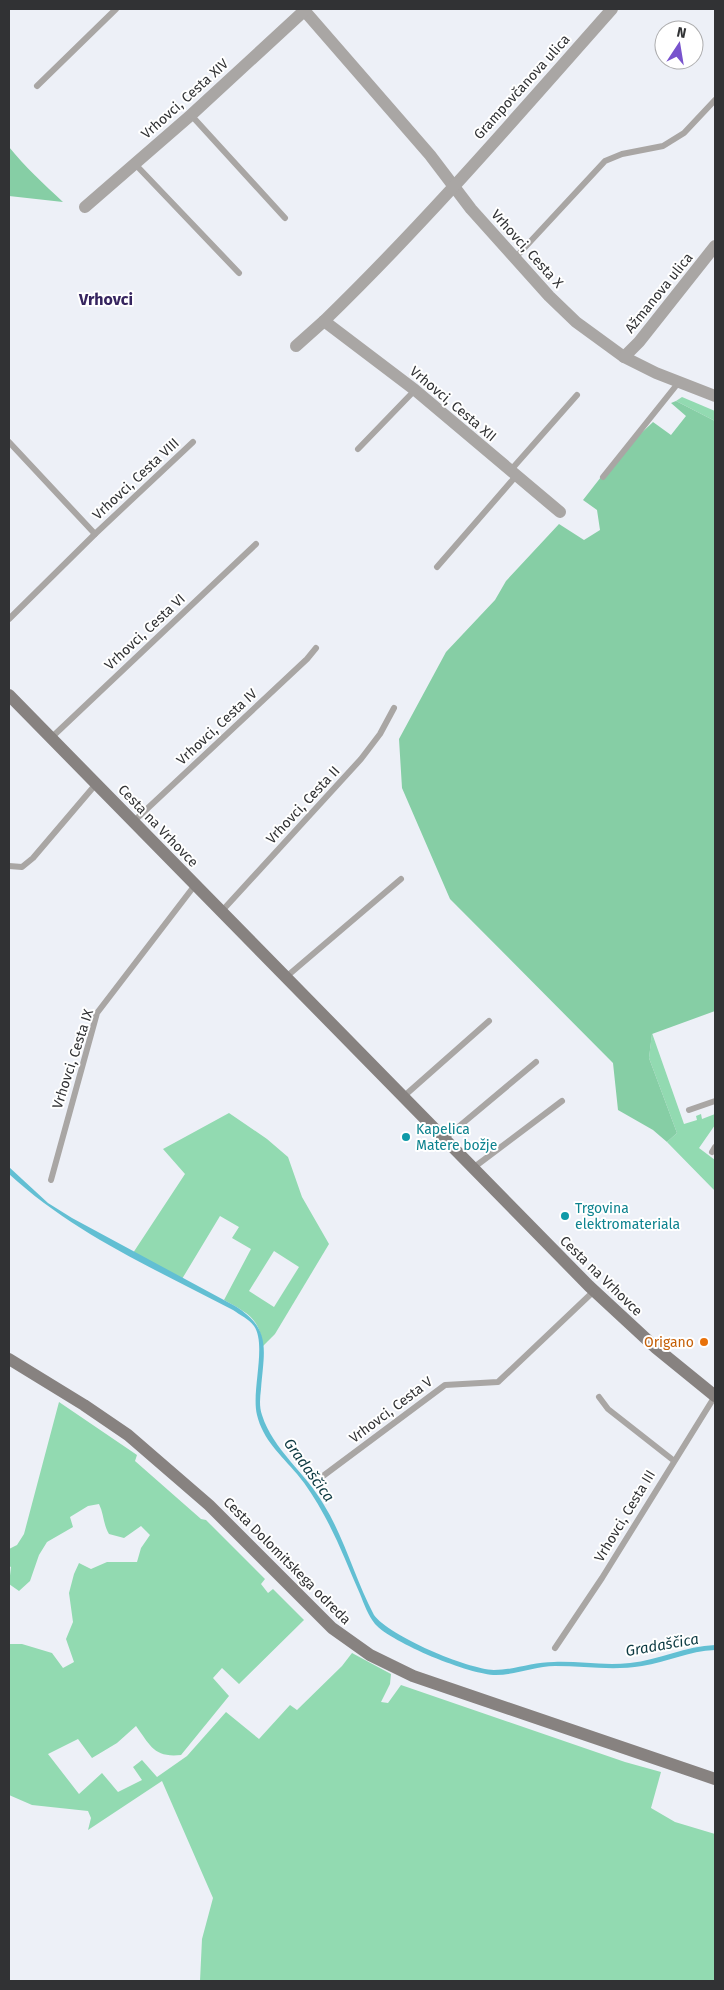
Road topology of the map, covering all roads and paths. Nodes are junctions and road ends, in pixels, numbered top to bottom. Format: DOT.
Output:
graph roads {
  1 [pos="116,9"];
  2 [pos="612,9"];
  3 [pos="304,10"];
  4 [pos="37,86"];
  5 [pos="715,100"];
  6 [pos="191,115"];
  7 [pos="135,164"];
  8 [pos="455,186"];
  9 [pos="85,207"];
  10 [pos="285,218"];
  11 [pos="715,246"];
  12 [pos="515,258"];
  13 [pos="239,274"];
  14 [pos="324,320"];
  15 [pos="296,346"];
  16 [pos="624,357"];
  17 [pos="679,382"];
  18 [pos="415,390"];
  19 [pos="577,395"];
  20 [pos="715,396"];
  21 [pos="9,442"];
  22 [pos="194,442"];
  23 [pos="358,449"];
  24 [pos="513,473"];
  25 [pos="603,477"];
  26 [pos="560,512"];
  27 [pos="95,534"];
  28 [pos="256,544"];
  29 [pos="437,567"];
  30 [pos="9,619"];
  31 [pos="316,648"];
  32 [pos="9,695"];
  33 [pos="394,708"];
  34 [pos="51,738"];
  35 [pos="96,784"];
  36 [pos="133,822"];
  37 [pos="9,866"];
  38 [pos="401,879"];
  39 [pos="195,885"];
  40 [pos="221,912"];
  41 [pos="286,977"];
  42 [pos="489,1021"];
  43 [pos="536,1062"];
  44 [pos="403,1097"];
  45 [pos="562,1101"];
  46 [pos="715,1101"];
  47 [pos="689,1110"];
  48 [pos="444,1139"];
  49 [pos="473,1169"];
  50 [pos="51,1180"];
  51 [pos="594,1291"];
  52 [pos="9,1359"];
  53 [pos="715,1396"];
  54 [pos="599,1397"];
  55 [pos="673,1460"];
  56 [pos="323,1476"];
  57 [pos="555,1648"];
  58 [pos="715,1779"];
  1 -- 4 [label="lane"];
  2 -- 8 [label="street, Grampovčanova ulica"];
  3 -- 6 [label="street, Vrhovci, Cesta XIV"];
  3 -- 8 [label="street, Vrhovci, Cesta X"];
  5 -- 12 [label="lane"];
  6 -- 7 [label="street, Vrhovci, Cesta XIV"];
  6 -- 10 [label="lane"];
  7 -- 9 [label="street, Vrhovci, Cesta XIV"];
  7 -- 13 [label="lane"];
  8 -- 12 [label="street, Vrhovci, Cesta X"];
  8 -- 14 [label="street"];
  11 -- 16 [label="street, Ažmanova ulica"];
  12 -- 16 [label="street, Vrhovci, Cesta X"];
  14 -- 15 [label="street"];
  14 -- 18 [label="street, Vrhovci, Cesta XII"];
  16 -- 17 [label="street, Vrhovci, Cesta X"];
  17 -- 20 [label="street, Vrhovci, Cesta X"];
  17 -- 25 [label="lane"];
  18 -- 23 [label="lane"];
  18 -- 24 [label="street, Vrhovci, Cesta XII"];
  19 -- 24 [label="lane"];
  21 -- 27 [label="lane, Vrhovci, Cesta VIII"];
  22 -- 27 [label="lane, Vrhovci, Cesta VIII"];
  24 -- 26 [label="street, Vrhovci, Cesta XII"];
  24 -- 29 [label="lane"];
  27 -- 30 [label="lane, Vrhovci, Cesta VIII"];
  28 -- 34 [label="lane, Vrhovci, Cesta VI"];
  31 -- 36 [label="lane, Vrhovci, Cesta IV"];
  32 -- 34 [label="street, Cesta na Vrhovce"];
  33 -- 40 [label="lane, Vrhovci, Cesta II"];
  34 -- 35 [label="street, Cesta na Vrhovce"];
  35 -- 36 [label="street, Cesta na Vrhovce"];
  35 -- 37 [label="lane"];
  36 -- 39 [label="street, Cesta na Vrhovce"];
  38 -- 41 [label="lane"];
  39 -- 40 [label="street, Cesta na Vrhovce"];
  39 -- 50 [label="lane, Vrhovci, Cesta IX"];
  40 -- 41 [label="street, Cesta na Vrhovce"];
  41 -- 44 [label="street, Cesta na Vrhovce"];
  42 -- 44 [label="lane"];
  43 -- 48 [label="lane"];
  44 -- 48 [label="street, Cesta na Vrhovce"];
  45 -- 49 [label="lane"];
  46 -- 47 [label="lane"];
  48 -- 49 [label="street, Cesta na Vrhovce"];
  49 -- 51 [label="street, Cesta na Vrhovce"];
  51 -- 53 [label="street, Cesta na Vrhovce"];
  51 -- 56 [label="lane, Vrhovci, Cesta V"];
  52 -- 58 [label="street, Cesta Dolomitskega odreda"];
  53 -- 55 [label="lane, Vrhovci, Cesta III"];
  54 -- 55 [label="lane"];
  55 -- 57 [label="lane, Vrhovci, Cesta III"];
}
